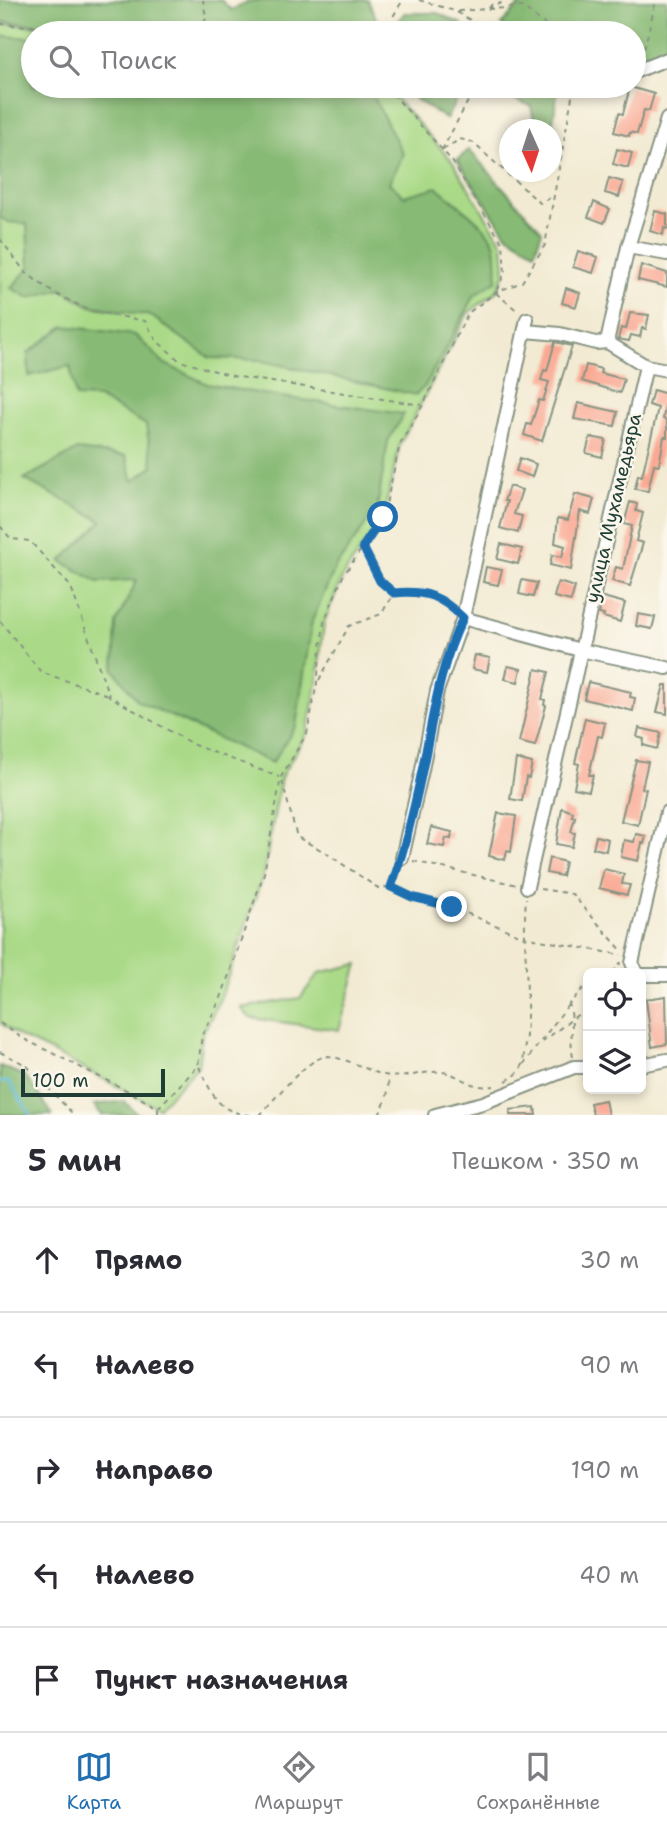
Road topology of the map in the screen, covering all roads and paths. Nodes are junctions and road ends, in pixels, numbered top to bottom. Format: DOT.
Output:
graph roads {
  1 [pos="203,0"];
  2 [pos="403,0"];
  3 [pos="419,0"];
  4 [pos="495,0"];
  5 [pos="507,0"];
  6 [pos="656,0"];
  7 [pos="488,9"];
  8 [pos="455,11"];
  9 [pos="205,21"];
  10 [pos="390,21"];
  11 [pos="472,21"];
  12 [pos="540,21"];
  13 [pos="0,24"];
  14 [pos="21,25"];
  15 [pos="646,37"];
  16 [pos="667,59"];
  17 [pos="646,67"];
  18 [pos="396,98"];
  19 [pos="470,98"];
  20 [pos="573,98"];
  21 [pos="667,119"];
  22 [pos="442,150"];
  23 [pos="661,154"];
  24 [pos="554,195"];
  25 [pos="0,239"];
  26 [pos="628,247"];
  27 [pos="667,254"];
  28 [pos="496,292"];
  29 [pos="526,325"];
  30 [pos="607,342"];
  31 [pos="646,366"];
  32 [pos="667,370"];
  33 [pos="423,405"];
  34 [pos="0,526"];
  35 [pos="363,547"];
  36 [pos="394,593"];
  37 [pos="463,618"];
  38 [pos="0,621"];
  39 [pos="580,650"];
  40 [pos="667,668"];
  41 [pos="317,683"];
  42 [pos="109,696"];
  43 [pos="281,778"];
  44 [pos="667,812"];
  45 [pos="402,858"];
  46 [pos="391,887"];
  47 [pos="527,887"];
  48 [pos="524,937"];
  49 [pos="626,956"];
  50 [pos="617,968"];
  51 [pos="635,968"];
  52 [pos="667,975"];
  53 [pos="646,977"];
  54 [pos="583,989"];
  55 [pos="569,1004"];
  56 [pos="583,1011"];
  57 [pos="574,1017"];
  58 [pos="0,1023"];
  59 [pos="538,1045"];
  60 [pos="0,1052"];
  61 [pos="667,1060"];
  62 [pos="646,1064"];
  63 [pos="198,1066"];
  64 [pos="522,1066"];
  65 [pos="575,1067"];
  66 [pos="583,1067"];
  67 [pos="386,1076"];
  68 [pos="498,1086"];
  69 [pos="483,1103"];
  70 [pos="158,1108"];
  71 [pos="74,1115"];
  72 [pos="158,1115"];
  73 [pos="250,1115"];
  74 [pos="260,1115"];
  75 [pos="379,1115"];
  76 [pos="435,1115"];
  1 -- 9 [label="path"];
  2 -- 10 [label="path"];
  3 -- 8 [label="path"];
  4 -- 7 [label="path"];
  5 -- 7 [label="path"];
  6 -- 15 [label="path"];
  7 -- 8 [label="path"];
  7 -- 12 [label="path"];
  8 -- 11 [label="path"];
  13 -- 14 [label="path"];
  16 -- 17 [label="street"];
  18 -- 22 [label="path"];
  19 -- 22 [label="path"];
  20 -- 24 [label="path"];
  21 -- 23 [label="street"];
  22 -- 24 [label="path"];
  22 -- 28 [label="path"];
  23 -- 26 [label="street"];
  24 -- 28 [label="path"];
  25 -- 33 [label="path"];
  26 -- 27 [label="street"];
  26 -- 30 [label="street"];
  28 -- 29 [label="path"];
  28 -- 33 [label="path"];
  29 -- 30 [label="street"];
  29 -- 37 [label="street"];
  30 -- 31 [label="street"];
  31 -- 32 [label="street"];
  31 -- 39 [label="street, улица Мухамедьяра"];
  33 -- 35 [label="path"];
  34 -- 42 [label="path"];
  35 -- 36 [label="path"];
  35 -- 41 [label="path"];
  36 -- 37 [label="path"];
  36 -- 41 [label="path"];
  37 -- 39 [label="street"];
  37 -- 45 [label="street"];
  38 -- 42 [label="path"];
  39 -- 40 [label="street"];
  39 -- 47 [label="street, улица Мухамедьяра"];
  41 -- 43 [label="path"];
  42 -- 43 [label="path"];
  43 -- 46 [label="path"];
  43 -- 63 [label="path"];
  44 -- 51 [label="street"];
  45 -- 46 [label="path"];
  45 -- 47 [label="path"];
  46 -- 48 [label="path"];
  47 -- 48 [label="path"];
  47 -- 49 [label="path"];
  48 -- 49 [label="path"];
  48 -- 64 [label="path"];
  49 -- 50 [label="path"];
  52 -- 53 [label="street"];
  54 -- 55 [label="path"];
  55 -- 57 [label="path"];
  55 -- 59 [label="path"];
  56 -- 57 [label="path"];
  57 -- 59 [label="path"];
  57 -- 65 [label="path"];
  58 -- 70 [label="path"];
  59 -- 64 [label="path"];
  60 -- 71 [label="path"];
  61 -- 62 [label="street"];
  63 -- 70 [label="path"];
  63 -- 73 [label="path"];
  64 -- 68 [label="path"];
  65 -- 66 [label="street"];
  65 -- 69 [label="street"];
  67 -- 68 [label="path"];
  67 -- 74 [label="path"];
  67 -- 75 [label="path"];
  68 -- 69 [label="path"];
  69 -- 76 [label="street"];
  70 -- 72 [label="path"];
}
